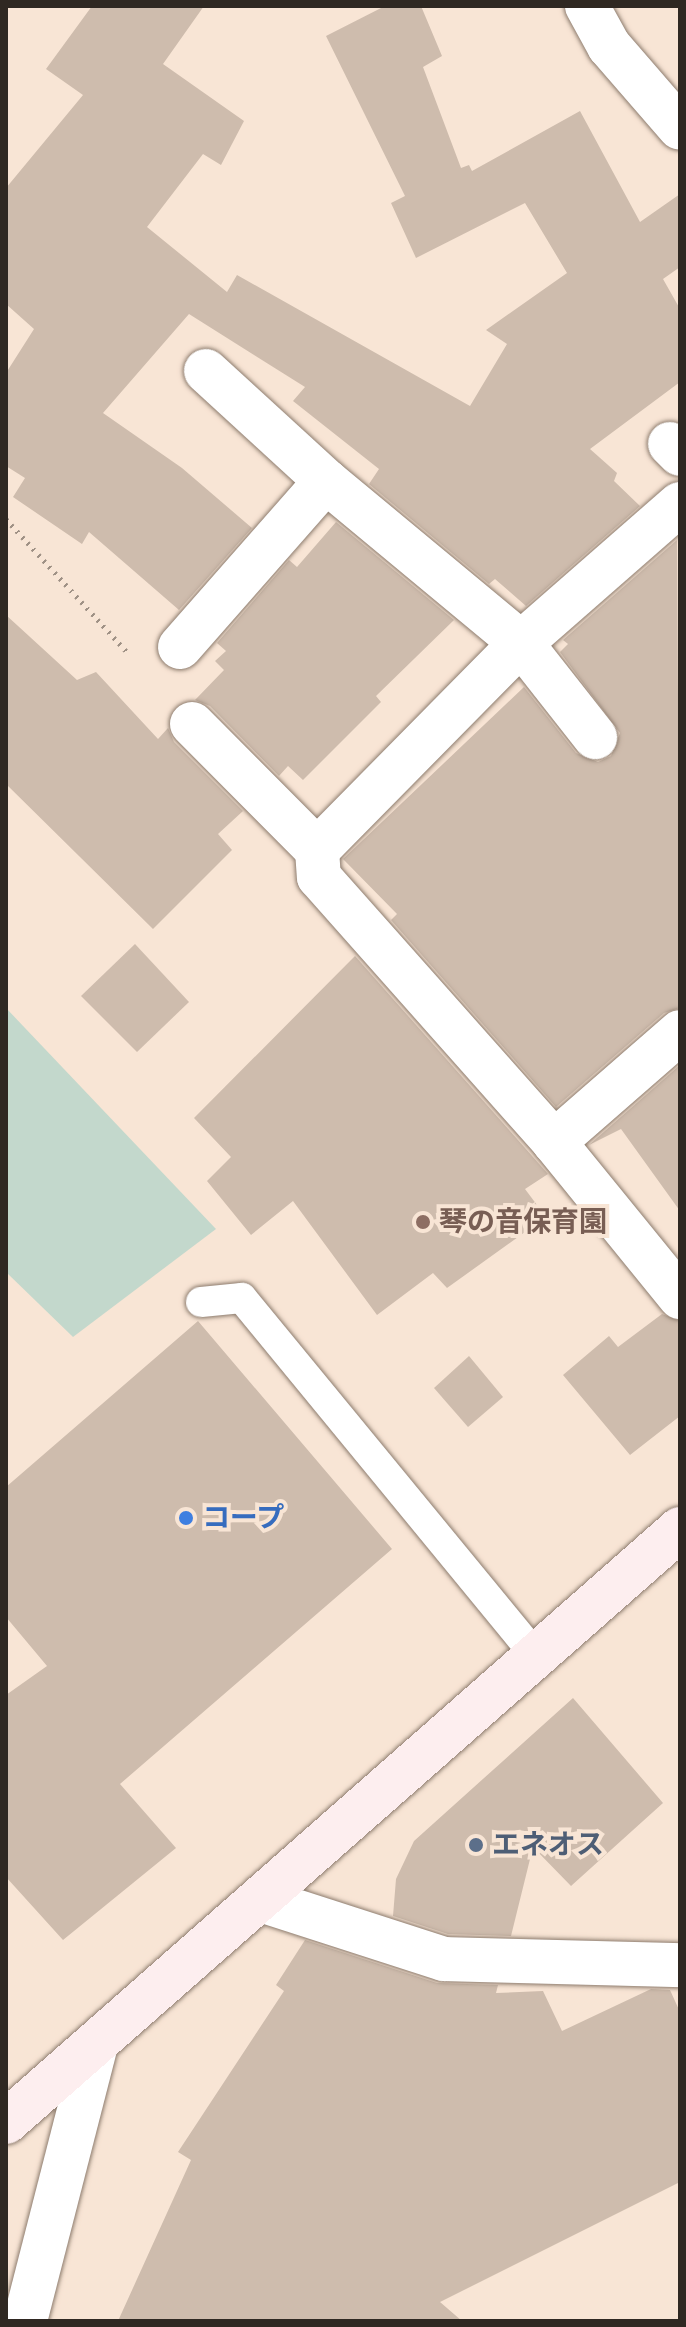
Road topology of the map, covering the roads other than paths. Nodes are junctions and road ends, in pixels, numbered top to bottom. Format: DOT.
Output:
graph roads {
  1 [pos="587,6"];
  2 [pos="680,128"];
  3 [pos="206,371"];
  4 [pos="326,481"];
  5 [pos="680,504"];
  6 [pos="521,643"];
  7 [pos="180,647"];
  8 [pos="192,724"];
  9 [pos="595,737"];
  10 [pos="317,850"];
  11 [pos="680,1032"];
  12 [pos="554,1142"];
  13 [pos="680,1297"];
  14 [pos="201,1302"];
  15 [pos="680,1529"];
  16 [pos="536,1656"];
  17 [pos="261,1900"];
  18 [pos="680,1965"];
  19 [pos="96,2044"];
  20 [pos="6,2122"];
  21 [pos="25,2321"];
  1 -- 2 [label="street"];
  3 -- 4 [label="street"];
  4 -- 6 [label="street"];
  4 -- 7 [label="street"];
  5 -- 6 [label="street"];
  6 -- 9 [label="street"];
  6 -- 10 [label="street"];
  8 -- 10 [label="street"];
  10 -- 12 [label="street"];
  11 -- 12 [label="street"];
  12 -- 13 [label="street"];
  14 -- 16 [label="lane"];
  15 -- 16 [label="street"];
  16 -- 17 [label="street"];
  17 -- 18 [label="street"];
  17 -- 19 [label="street"];
  19 -- 20 [label="street"];
  19 -- 21 [label="street"];
}
